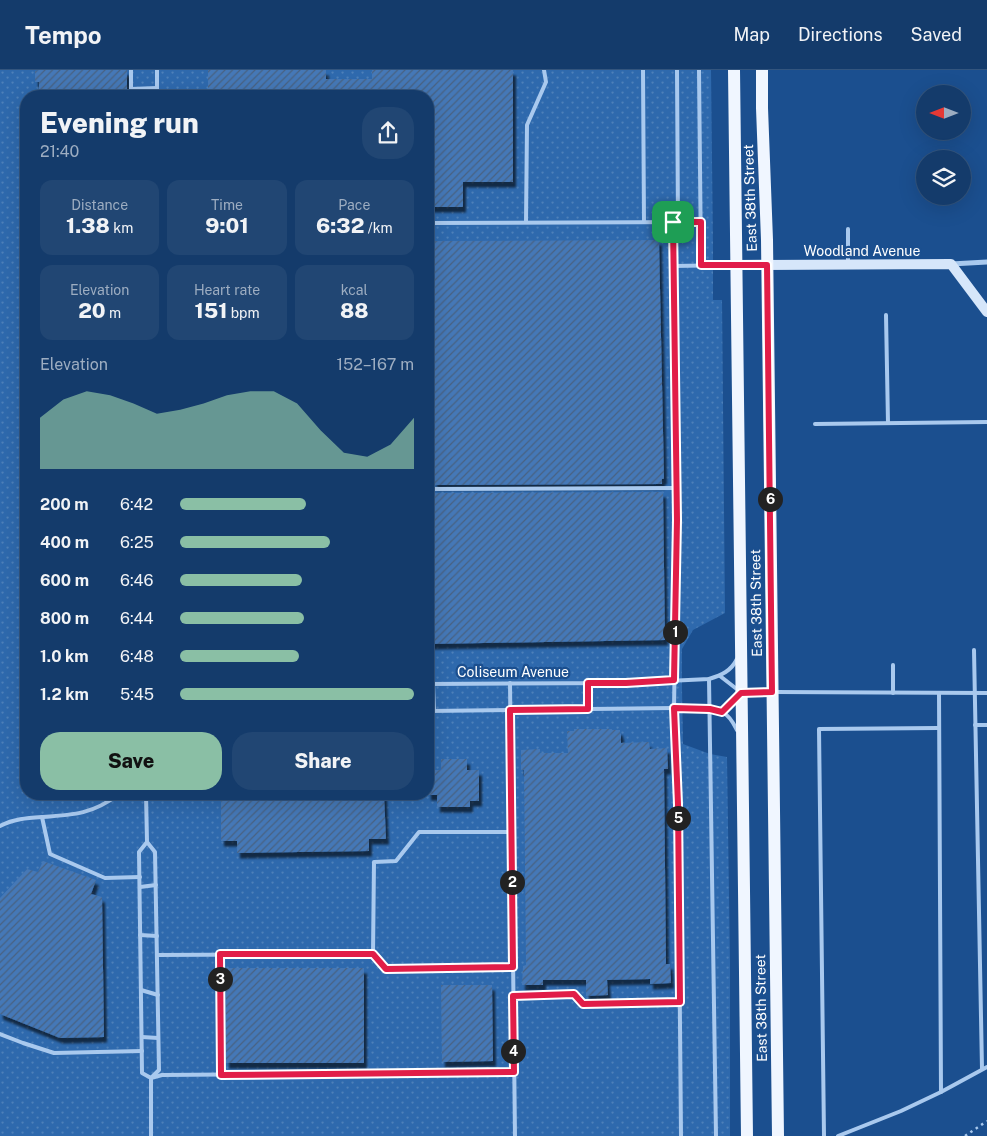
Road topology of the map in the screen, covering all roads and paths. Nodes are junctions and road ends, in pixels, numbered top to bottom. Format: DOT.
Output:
graph roads {
  1 [pos="131,70"];
  2 [pos="157,70"];
  3 [pos="544,70"];
  4 [pos="644,70"];
  5 [pos="677,70"];
  6 [pos="699,70"];
  7 [pos="734,70"];
  8 [pos="762,70"];
  9 [pos="157,88"];
  10 [pos="131,89"];
  11 [pos="526,222"];
  12 [pos="644,222"];
  13 [pos="675,222"];
  14 [pos="701,222"];
  15 [pos="434,223"];
  16 [pos="848,229"];
  17 [pos="987,262"];
  18 [pos="848,264"];
  19 [pos="951,264"];
  20 [pos="701,265"];
  21 [pos="736,265"];
  22 [pos="767,265"];
  23 [pos="673,266"];
  24 [pos="987,312"];
  25 [pos="886,315"];
  26 [pos="987,422"];
  27 [pos="888,423"];
  28 [pos="815,424"];
  29 [pos="676,488"];
  30 [pos="434,489"];
  31 [pos="741,645"];
  32 [pos="974,650"];
  33 [pos="893,665"];
  34 [pos="720,676"];
  35 [pos="709,679"];
  36 [pos="674,680"];
  37 [pos="510,683"];
  38 [pos="588,683"];
  39 [pos="434,684"];
  40 [pos="772,692"];
  41 [pos="741,693"];
  42 [pos="893,693"];
  43 [pos="939,693"];
  44 [pos="974,693"];
  45 [pos="987,693"];
  46 [pos="674,708"];
  47 [pos="588,709"];
  48 [pos="710,709"];
  49 [pos="510,710"];
  50 [pos="434,711"];
  51 [pos="722,712"];
  52 [pos="975,725"];
  53 [pos="987,725"];
  54 [pos="938,728"];
  55 [pos="742,744"];
  56 [pos="111,800"];
  57 [pos="146,800"];
  58 [pos="42,817"];
  59 [pos="0,826"];
  60 [pos="512,832"];
  61 [pos="147,842"];
  62 [pos="140,877"];
  63 [pos="156,885"];
  64 [pos="140,887"];
  65 [pos="140,935"];
  66 [pos="157,936"];
  67 [pos="220,954"];
  68 [pos="373,954"];
  69 [pos="157,955"];
  70 [pos="513,967"];
  71 [pos="141,990"];
  72 [pos="158,995"];
  73 [pos="513,996"];
  74 [pos="680,1002"];
  75 [pos="0,1034"];
  76 [pos="142,1037"];
  77 [pos="158,1038"];
  78 [pos="142,1051"];
  79 [pos="987,1067"];
  80 [pos="982,1069"];
  81 [pos="514,1072"];
  82 [pos="221,1075"];
  83 [pos="151,1078"];
  84 [pos="941,1092"];
  85 [pos="987,1121"];
  86 [pos="152,1136"];
  87 [pos="515,1136"];
  88 [pos="682,1136"];
  89 [pos="716,1136"];
  90 [pos="747,1136"];
  91 [pos="778,1136"];
  92 [pos="824,1136"];
  93 [pos="838,1136"];
  94 [pos="965,1136"];
  1 -- 10 [label="lane"];
  2 -- 9 [label="lane"];
  3 -- 11 [label="lane"];
  4 -- 12 [label="lane"];
  5 -- 13 [label="lane"];
  6 -- 14 [label="lane"];
  7 -- 21 [label="main road, East 38th Street"];
  8 -- 22 [label="main road, East 38th Street"];
  9 -- 10 [label="lane"];
  11 -- 12 [label="lane"];
  11 -- 15 [label="lane"];
  12 -- 13 [label="lane"];
  13 -- 14 [label="lane"];
  13 -- 23 [label="lane"];
  14 -- 20 [label="lane"];
  16 -- 18 [label="lane"];
  17 -- 19 [label="street, Woodland Avenue"];
  18 -- 19 [label="street, Woodland Avenue"];
  18 -- 22 [label="street, Woodland Avenue"];
  19 -- 24 [label="street"];
  20 -- 21 [label="lane"];
  20 -- 23 [label="lane"];
  21 -- 22 [label="street, Woodland Avenue"];
  21 -- 31 [label="main road, East 38th Street"];
  22 -- 40 [label="main road, East 38th Street"];
  23 -- 29 [label="lane"];
  25 -- 27 [label="lane"];
  26 -- 27 [label="lane"];
  27 -- 28 [label="lane"];
  29 -- 30 [label="lane"];
  29 -- 36 [label="lane"];
  31 -- 34 [label="lane"];
  31 -- 41 [label="main road, East 38th Street"];
  32 -- 44 [label="lane"];
  33 -- 42 [label="lane"];
  34 -- 35 [label="lane, Coliseum Avenue"];
  34 -- 41 [label="lane"];
  35 -- 36 [label="lane, Coliseum Avenue"];
  35 -- 48 [label="lane"];
  36 -- 38 [label="lane, Coliseum Avenue"];
  36 -- 46 [label="lane"];
  37 -- 38 [label="lane, Coliseum Avenue"];
  37 -- 39 [label="lane, Coliseum Avenue"];
  37 -- 49 [label="lane"];
  38 -- 47 [label="lane"];
  40 -- 41 [label="street"];
  40 -- 42 [label="lane"];
  40 -- 91 [label="main road, East 38th Street"];
  41 -- 51 [label="lane"];
  41 -- 55 [label="main road, East 38th Street"];
  42 -- 43 [label="lane"];
  43 -- 44 [label="lane"];
  43 -- 54 [label="lane"];
  44 -- 45 [label="lane"];
  44 -- 52 [label="lane"];
  46 -- 47 [label="lane"];
  46 -- 48 [label="lane"];
  46 -- 74 [label="lane"];
  47 -- 49 [label="lane"];
  48 -- 51 [label="lane"];
  48 -- 89 [label="lane"];
  49 -- 50 [label="lane"];
  49 -- 60 [label="lane"];
  51 -- 55 [label="lane"];
  52 -- 53 [label="lane"];
  52 -- 80 [label="lane"];
  54 -- 84 [label="lane"];
  54 -- 92 [label="lane"];
  55 -- 90 [label="main road, East 38th Street"];
  56 -- 58 [label="lane"];
  57 -- 61 [label="lane"];
  58 -- 59 [label="lane"];
  58 -- 62 [label="lane"];
  60 -- 68 [label="lane"];
  60 -- 70 [label="lane"];
  61 -- 62 [label="lane"];
  61 -- 63 [label="lane"];
  62 -- 64 [label="lane"];
  63 -- 64 [label="lane"];
  63 -- 66 [label="lane"];
  64 -- 65 [label="lane"];
  65 -- 66 [label="lane"];
  65 -- 71 [label="lane"];
  66 -- 69 [label="lane"];
  67 -- 68 [label="lane"];
  67 -- 69 [label="lane"];
  67 -- 82 [label="lane"];
  68 -- 70 [label="lane"];
  69 -- 72 [label="lane"];
  70 -- 73 [label="lane"];
  71 -- 72 [label="lane"];
  71 -- 76 [label="lane"];
  72 -- 77 [label="lane"];
  73 -- 74 [label="lane"];
  73 -- 81 [label="lane"];
  74 -- 88 [label="lane"];
  75 -- 78 [label="lane"];
  76 -- 77 [label="lane"];
  76 -- 78 [label="lane"];
  77 -- 83 [label="lane"];
  78 -- 83 [label="lane"];
  79 -- 80 [label="lane"];
  80 -- 84 [label="lane"];
  81 -- 82 [label="lane"];
  81 -- 87 [label="lane"];
  82 -- 83 [label="lane"];
  83 -- 86 [label="lane"];
  84 -- 93 [label="lane"];
  85 -- 94 [label="path"];
}
